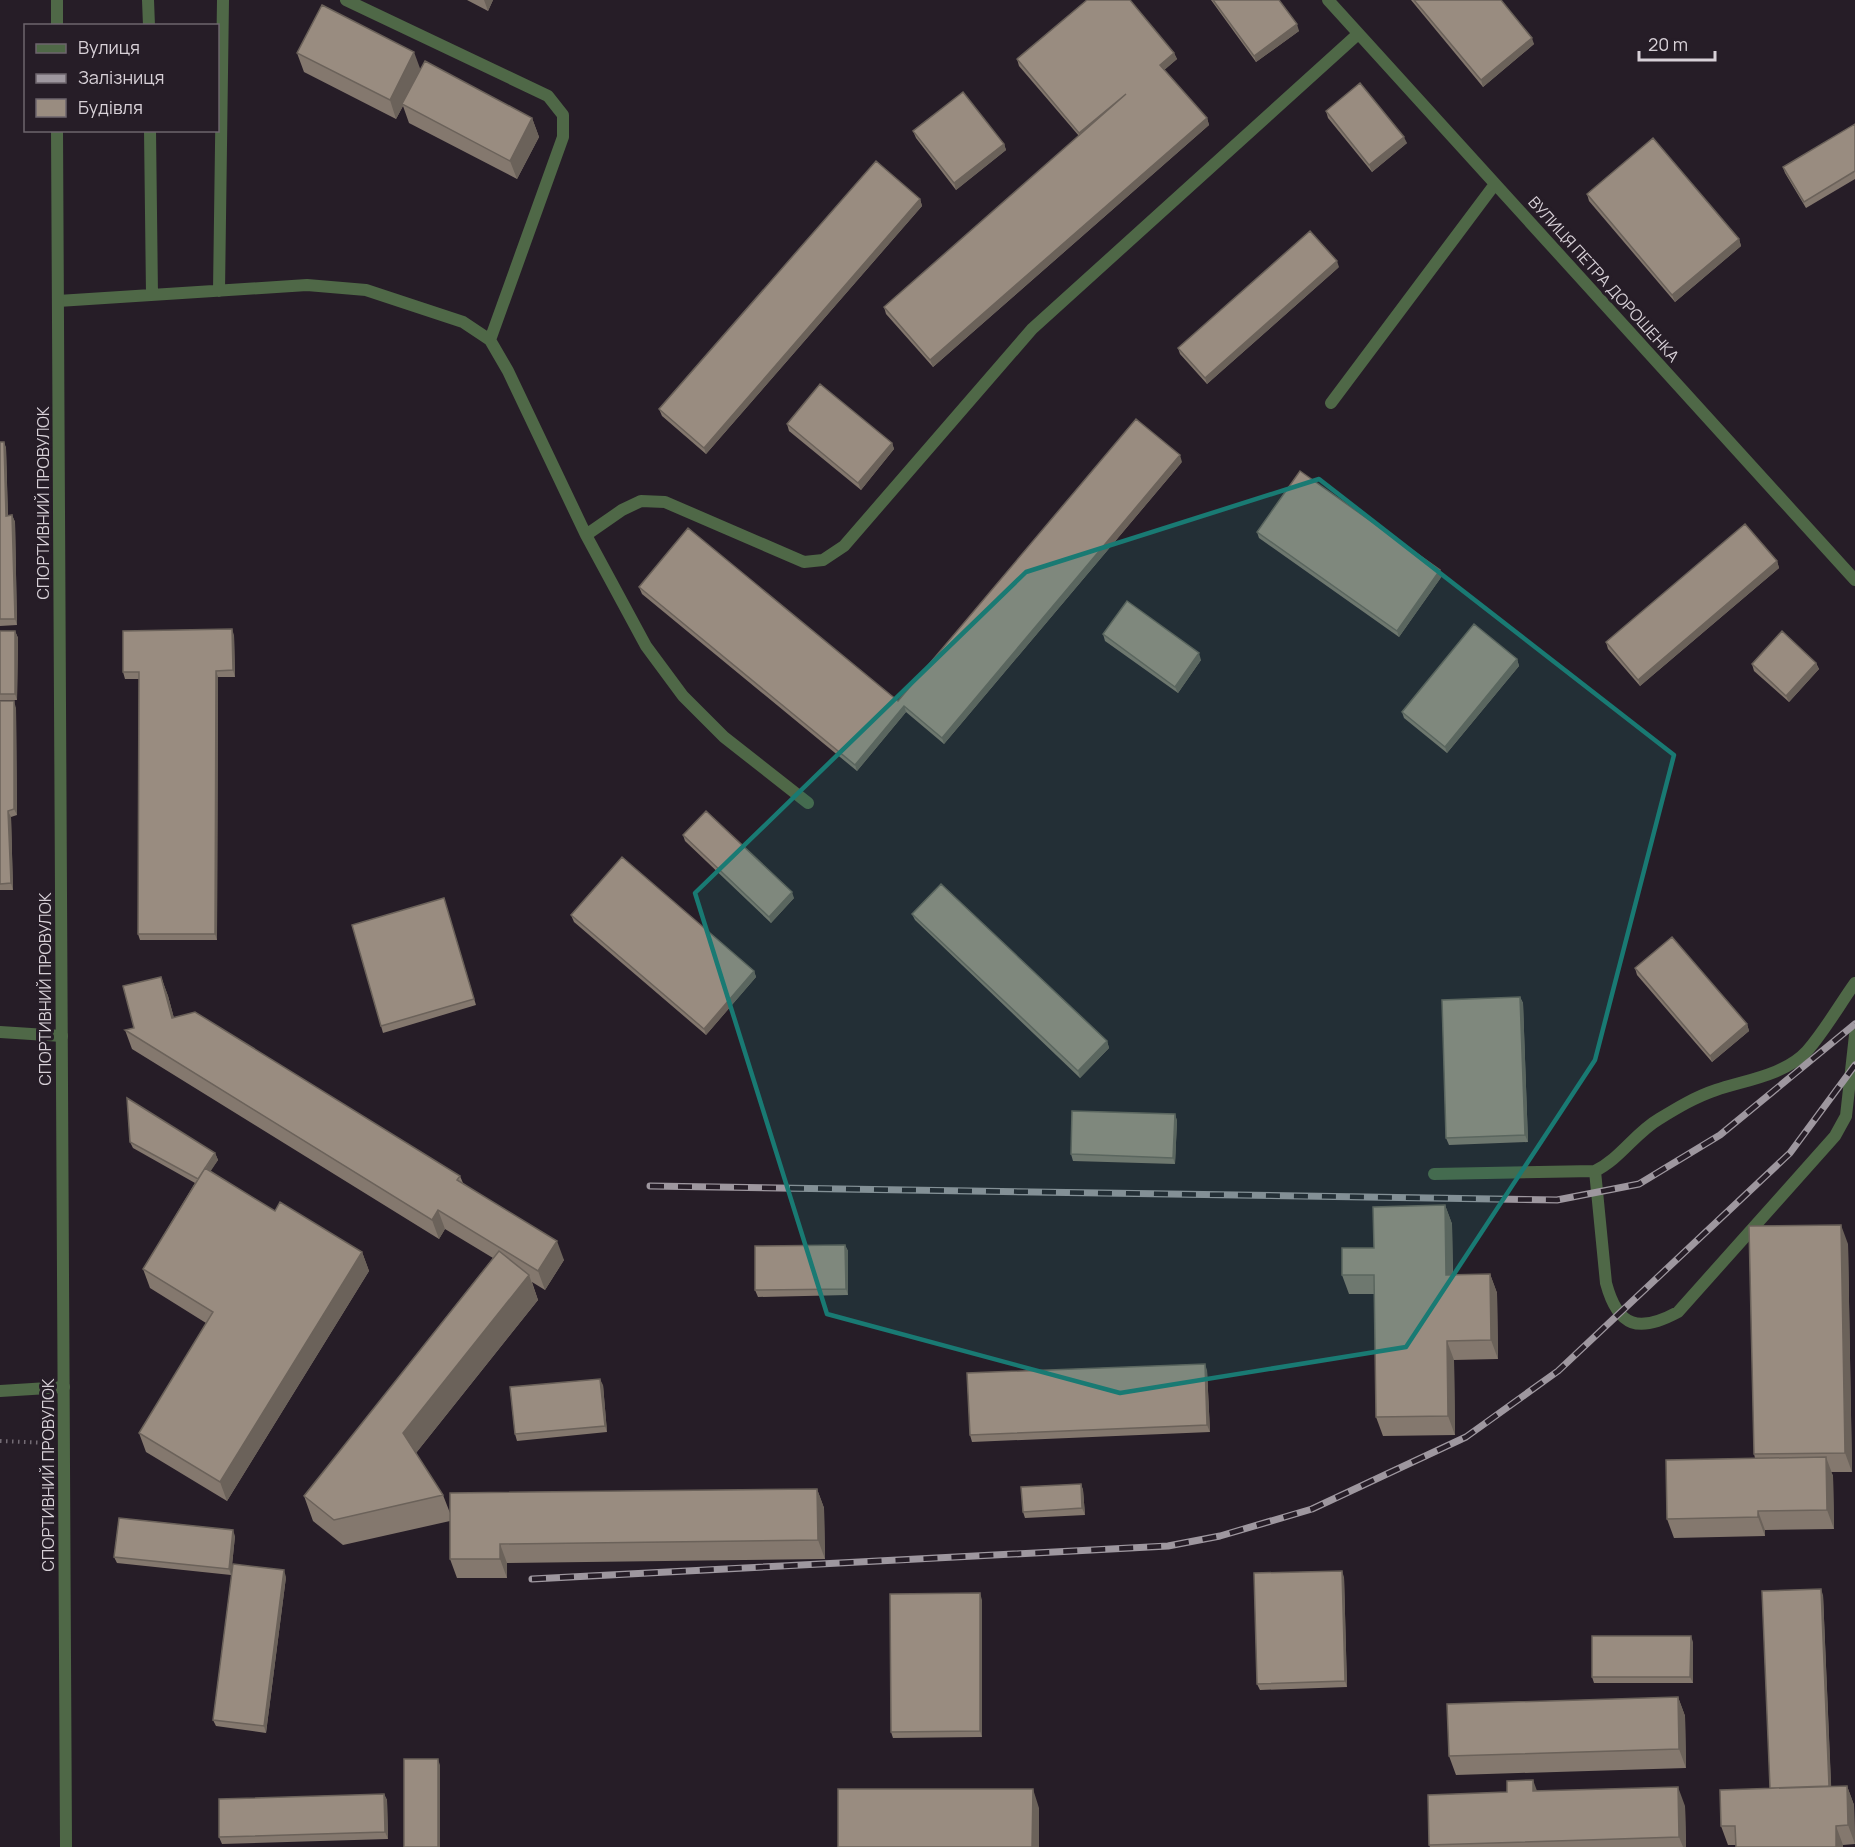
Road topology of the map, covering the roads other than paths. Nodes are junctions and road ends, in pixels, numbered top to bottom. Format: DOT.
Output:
graph roads {
  1 [pos="57,0"];
  2 [pos="148,0"];
  3 [pos="223,0"];
  4 [pos="346,0"];
  5 [pos="1328,0"];
  6 [pos="57,24"];
  7 [pos="149,24"];
  8 [pos="1358,34"];
  9 [pos="57,132"];
  10 [pos="150,132"];
  11 [pos="1495,184"];
  12 [pos="219,291"];
  13 [pos="152,295"];
  14 [pos="58,301"];
  15 [pos="490,340"];
  16 [pos="1331,403"];
  17 [pos="586,535"];
  18 [pos="1855,580"];
  19 [pos="808,803"];
  20 [pos="1855,983"];
  21 [pos="0,1032"];
  22 [pos="1855,1035"];
  23 [pos="62,1036"];
  24 [pos="1595,1171"];
  25 [pos="1434,1174"];
  26 [pos="64,1387"];
  27 [pos="0,1391"];
  28 [pos="66,1847"];
  1 -- 6 [label="street"];
  2 -- 7 [label="street"];
  3 -- 12 [label="street"];
  4 -- 15 [label="street"];
  5 -- 8 [label="street, ВУЛИЦЯ ПЕТРА ДОРОШЕНКА"];
  8 -- 11 [label="street, ВУЛИЦЯ ПЕТРА ДОРОШЕНКА"];
  8 -- 17 [label="street"];
  9 -- 14 [label="street, СПОРТИВНИЙ ПРОВУЛОК"];
  10 -- 13 [label="street"];
  11 -- 16 [label="street"];
  11 -- 18 [label="street, ВУЛИЦЯ ПЕТРА ДОРОШЕНКА"];
  12 -- 13 [label="street"];
  12 -- 15 [label="street"];
  13 -- 14 [label="street"];
  14 -- 23 [label="street, СПОРТИВНИЙ ПРОВУЛОК"];
  15 -- 17 [label="street"];
  17 -- 19 [label="street"];
  20 -- 24 [label="street"];
  21 -- 23 [label="street"];
  22 -- 24 [label="street"];
  23 -- 26 [label="street, СПОРТИВНИЙ ПРОВУЛОК"];
  24 -- 25 [label="street"];
  26 -- 27 [label="street"];
  26 -- 28 [label="street, СПОРТИВНИЙ ПРОВУЛОК"];
}
